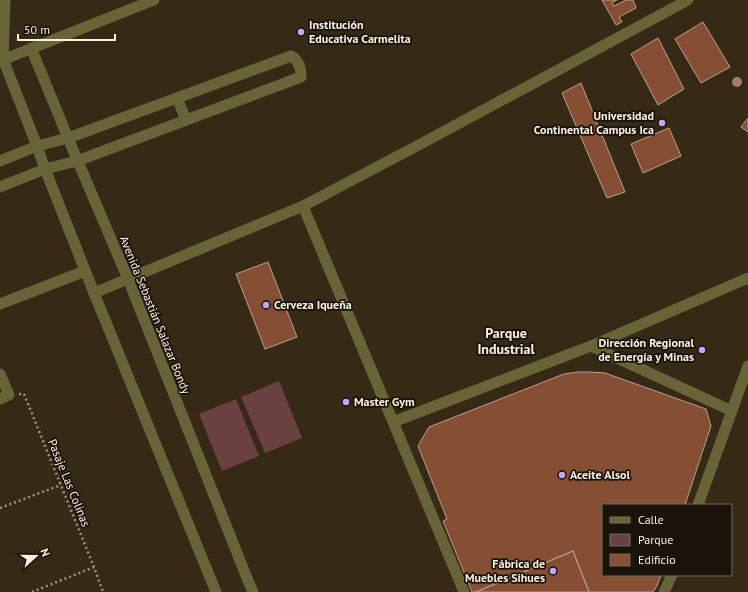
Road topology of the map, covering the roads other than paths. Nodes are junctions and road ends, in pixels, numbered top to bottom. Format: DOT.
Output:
graph roads {
  1 [pos="6,0"];
  2 [pos="154,0"];
  3 [pos="688,0"];
  4 [pos="31,48"];
  5 [pos="2,60"];
  6 [pos="177,98"];
  7 [pos="186,120"];
  8 [pos="68,138"];
  9 [pos="37,146"];
  10 [pos="0,160"];
  11 [pos="77,161"];
  12 [pos="44,169"];
  13 [pos="0,187"];
  14 [pos="303,206"];
  15 [pos="85,271"];
  16 [pos="748,278"];
  17 [pos="128,279"];
  18 [pos="94,293"];
  19 [pos="0,304"];
  20 [pos="591,346"];
  21 [pos="748,366"];
  22 [pos="0,374"];
  23 [pos="5,397"];
  24 [pos="732,411"];
  25 [pos="393,422"];
  26 [pos="698,504"];
  27 [pos="672,576"];
  28 [pos="216,592"];
  29 [pos="253,592"];
  30 [pos="464,592"];
  31 [pos="664,592"];
  1 -- 5 [label="street"];
  2 -- 4 [label="street"];
  3 -- 14 [label="street"];
  4 -- 5 [label="street"];
  4 -- 8 [label="street, Avenida Sebastián Salazar Bondy"];
  5 -- 9 [label="street"];
  6 -- 7 [label="street"];
  6 -- 7 [label="street"];
  6 -- 8 [label="street"];
  7 -- 11 [label="street"];
  8 -- 9 [label="street"];
  8 -- 11 [label="street, Avenida Sebastián Salazar Bondy"];
  9 -- 10 [label="street"];
  9 -- 12 [label="street"];
  11 -- 12 [label="street"];
  11 -- 17 [label="street, Avenida Sebastián Salazar Bondy"];
  12 -- 13 [label="street"];
  12 -- 15 [label="street"];
  14 -- 17 [label="street"];
  14 -- 25 [label="street"];
  15 -- 18 [label="street"];
  15 -- 19 [label="street"];
  16 -- 20 [label="street"];
  17 -- 18 [label="street"];
  17 -- 29 [label="street, Avenida Sebastián Salazar Bondy"];
  18 -- 28 [label="street"];
  20 -- 24 [label="street"];
  20 -- 25 [label="street"];
  21 -- 24 [label="street"];
  22 -- 23 [label="street"];
  24 -- 26 [label="street"];
  25 -- 30 [label="street"];
  27 -- 31 [label="street"];
}
